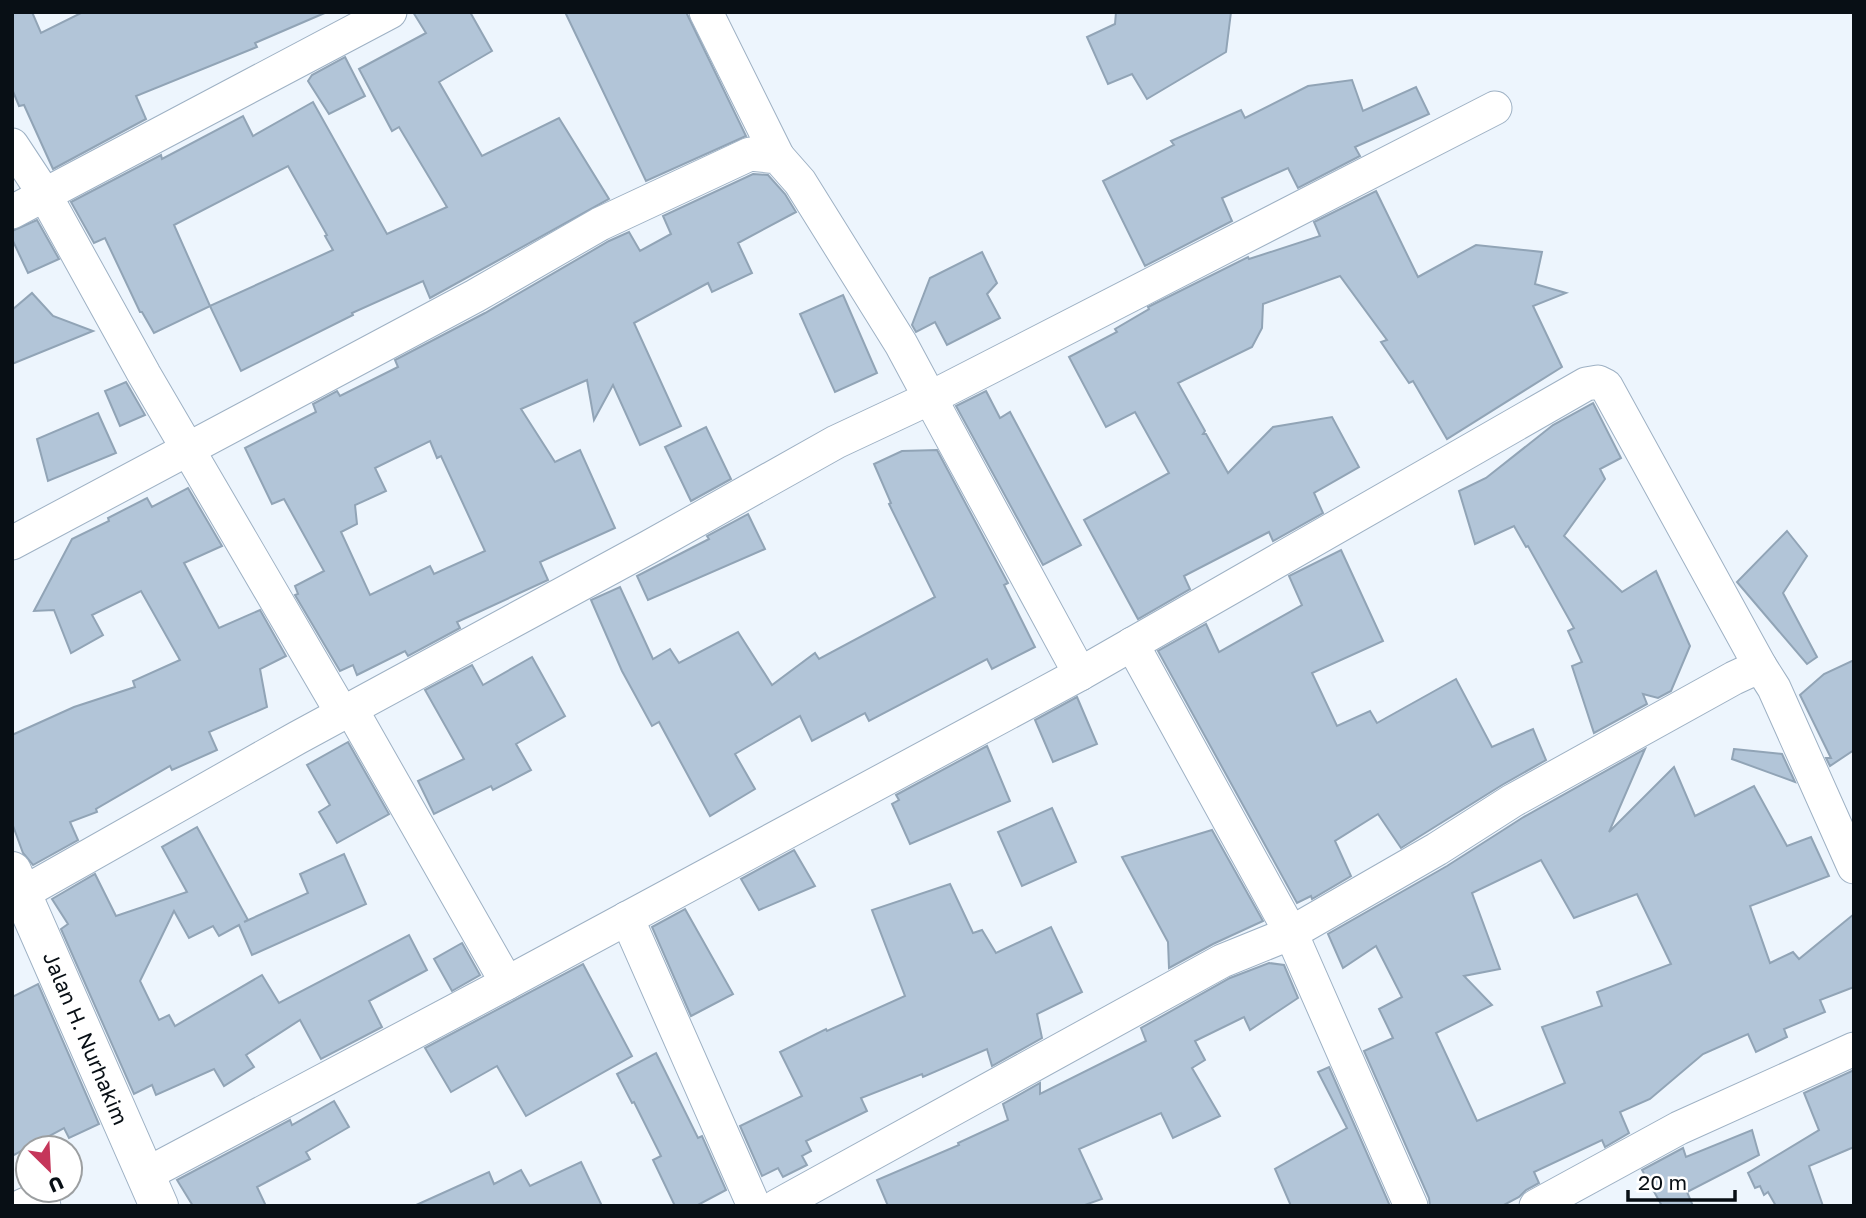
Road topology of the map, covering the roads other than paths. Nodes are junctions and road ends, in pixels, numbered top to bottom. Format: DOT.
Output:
graph roads {
  1 [pos="390,12"];
  2 [pos="706,12"];
  3 [pos="1495,108"];
  4 [pos="12,145"];
  5 [pos="778,157"];
  6 [pos="45,195"];
  7 [pos="12,212"];
  8 [pos="930,398"];
  9 [pos="189,448"];
  10 [pos="12,543"];
  11 [pos="1132,644"];
  12 [pos="1760,666"];
  13 [pos="1080,674"];
  14 [pos="347,711"];
  15 [pos="1854,867"];
  16 [pos="17,882"];
  17 [pos="627,918"];
  18 [pos="1291,933"];
  19 [pos="507,983"];
  20 [pos="1854,1049"];
  21 [pos="152,1190"];
  22 [pos="22,1206"];
  23 [pos="44,1206"];
  24 [pos="754,1206"];
  25 [pos="777,1206"];
  26 [pos="1411,1206"];
  27 [pos="1536,1206"];
  1 -- 6 [label="street"];
  2 -- 5 [label="street"];
  3 -- 8 [label="street"];
  4 -- 6 [label="street"];
  5 -- 8 [label="street"];
  5 -- 9 [label="street"];
  6 -- 7 [label="street"];
  6 -- 9 [label="street"];
  8 -- 13 [label="street"];
  8 -- 14 [label="street"];
  9 -- 10 [label="street"];
  9 -- 14 [label="street"];
  11 -- 12 [label="street"];
  11 -- 13 [label="street"];
  11 -- 18 [label="street"];
  12 -- 15 [label="street"];
  12 -- 18 [label="street"];
  13 -- 17 [label="street"];
  14 -- 16 [label="street"];
  14 -- 19 [label="street"];
  16 -- 21 [label="main road, Jalan H. Nurhakim"];
  17 -- 19 [label="street"];
  17 -- 24 [label="street"];
  18 -- 25 [label="street"];
  18 -- 26 [label="street"];
  19 -- 21 [label="street"];
  20 -- 27 [label="street"];
  22 -- 23 [label="street"];
}
